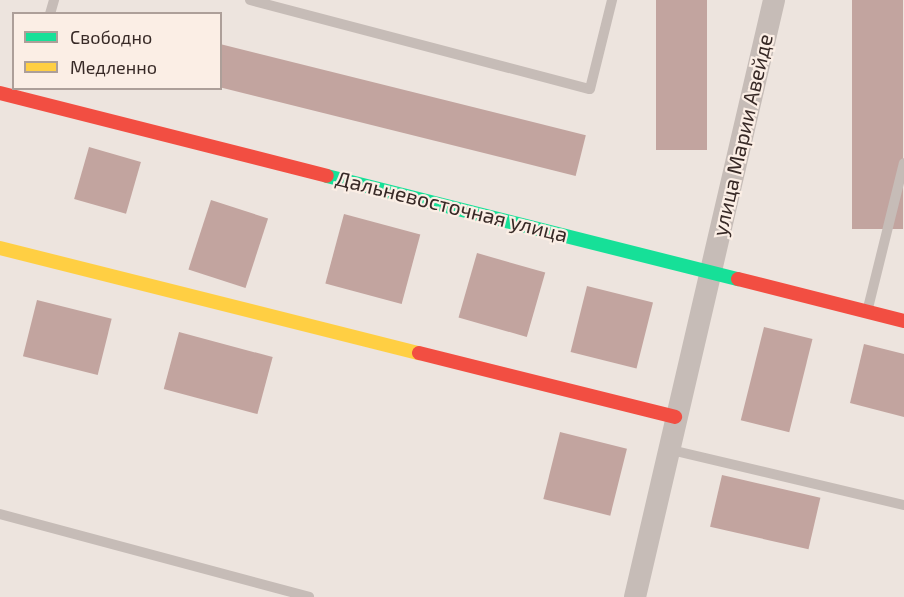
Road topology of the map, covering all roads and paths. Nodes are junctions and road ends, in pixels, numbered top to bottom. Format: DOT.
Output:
graph roads {
  1 [pos="250,0"];
  2 [pos="612,0"];
  3 [pos="774,0"];
  4 [pos="0,93"];
  5 [pos="26,94"];
  6 [pos="904,163"];
  7 [pos="0,248"];
  8 [pos="709,270"];
  9 [pos="867,311"];
  10 [pos="904,321"];
  11 [pos="675,417"];
  12 [pos="667,449"];
  13 [pos="904,505"];
  14 [pos="0,514"];
  15 [pos="309,597"];
  16 [pos="635,597"];
  1 -- 2 [label="lane"];
  3 -- 8 [label="street, улица Марии Авейде"];
  4 -- 5 [label="street, Дальневосточная улица"];
  5 -- 8 [label="street, Дальневосточная улица"];
  6 -- 9 [label="lane"];
  7 -- 11 [label="street"];
  8 -- 9 [label="street, Дальневосточная улица"];
  8 -- 11 [label="street, улица Марии Авейде"];
  9 -- 10 [label="street, Дальневосточная улица"];
  11 -- 12 [label="street, улица Марии Авейде"];
  12 -- 13 [label="lane"];
  12 -- 16 [label="street, улица Марии Авейде"];
  14 -- 15 [label="lane"];
}
